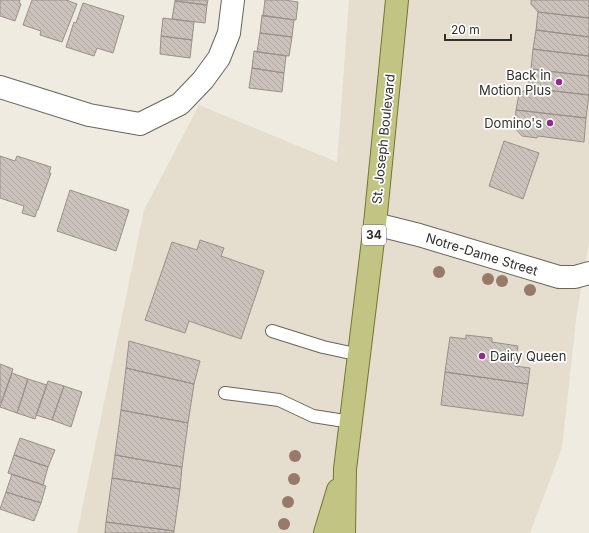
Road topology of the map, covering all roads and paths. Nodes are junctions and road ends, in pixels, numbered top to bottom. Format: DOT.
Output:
graph roads {
  1 [pos="233,0"];
  2 [pos="397,0"];
  3 [pos="0,87"];
  4 [pos="375,224"];
  5 [pos="589,273"];
  6 [pos="272,331"];
  7 [pos="360,355"];
  8 [pos="225,393"];
  9 [pos="351,422"];
  10 [pos="329,532"];
  1 -- 3 [label="street"];
  2 -- 4 [label="main road, St. Joseph Boulevard / 34"];
  4 -- 5 [label="street, Notre-Dame Street"];
  4 -- 7 [label="main road, St. Joseph Boulevard / 34"];
  6 -- 7 [label="lane"];
  7 -- 9 [label="main road, St. Joseph Boulevard / 34"];
  8 -- 9 [label="lane"];
  9 -- 10 [label="main road, St. Joseph Boulevard / 34"];
}
